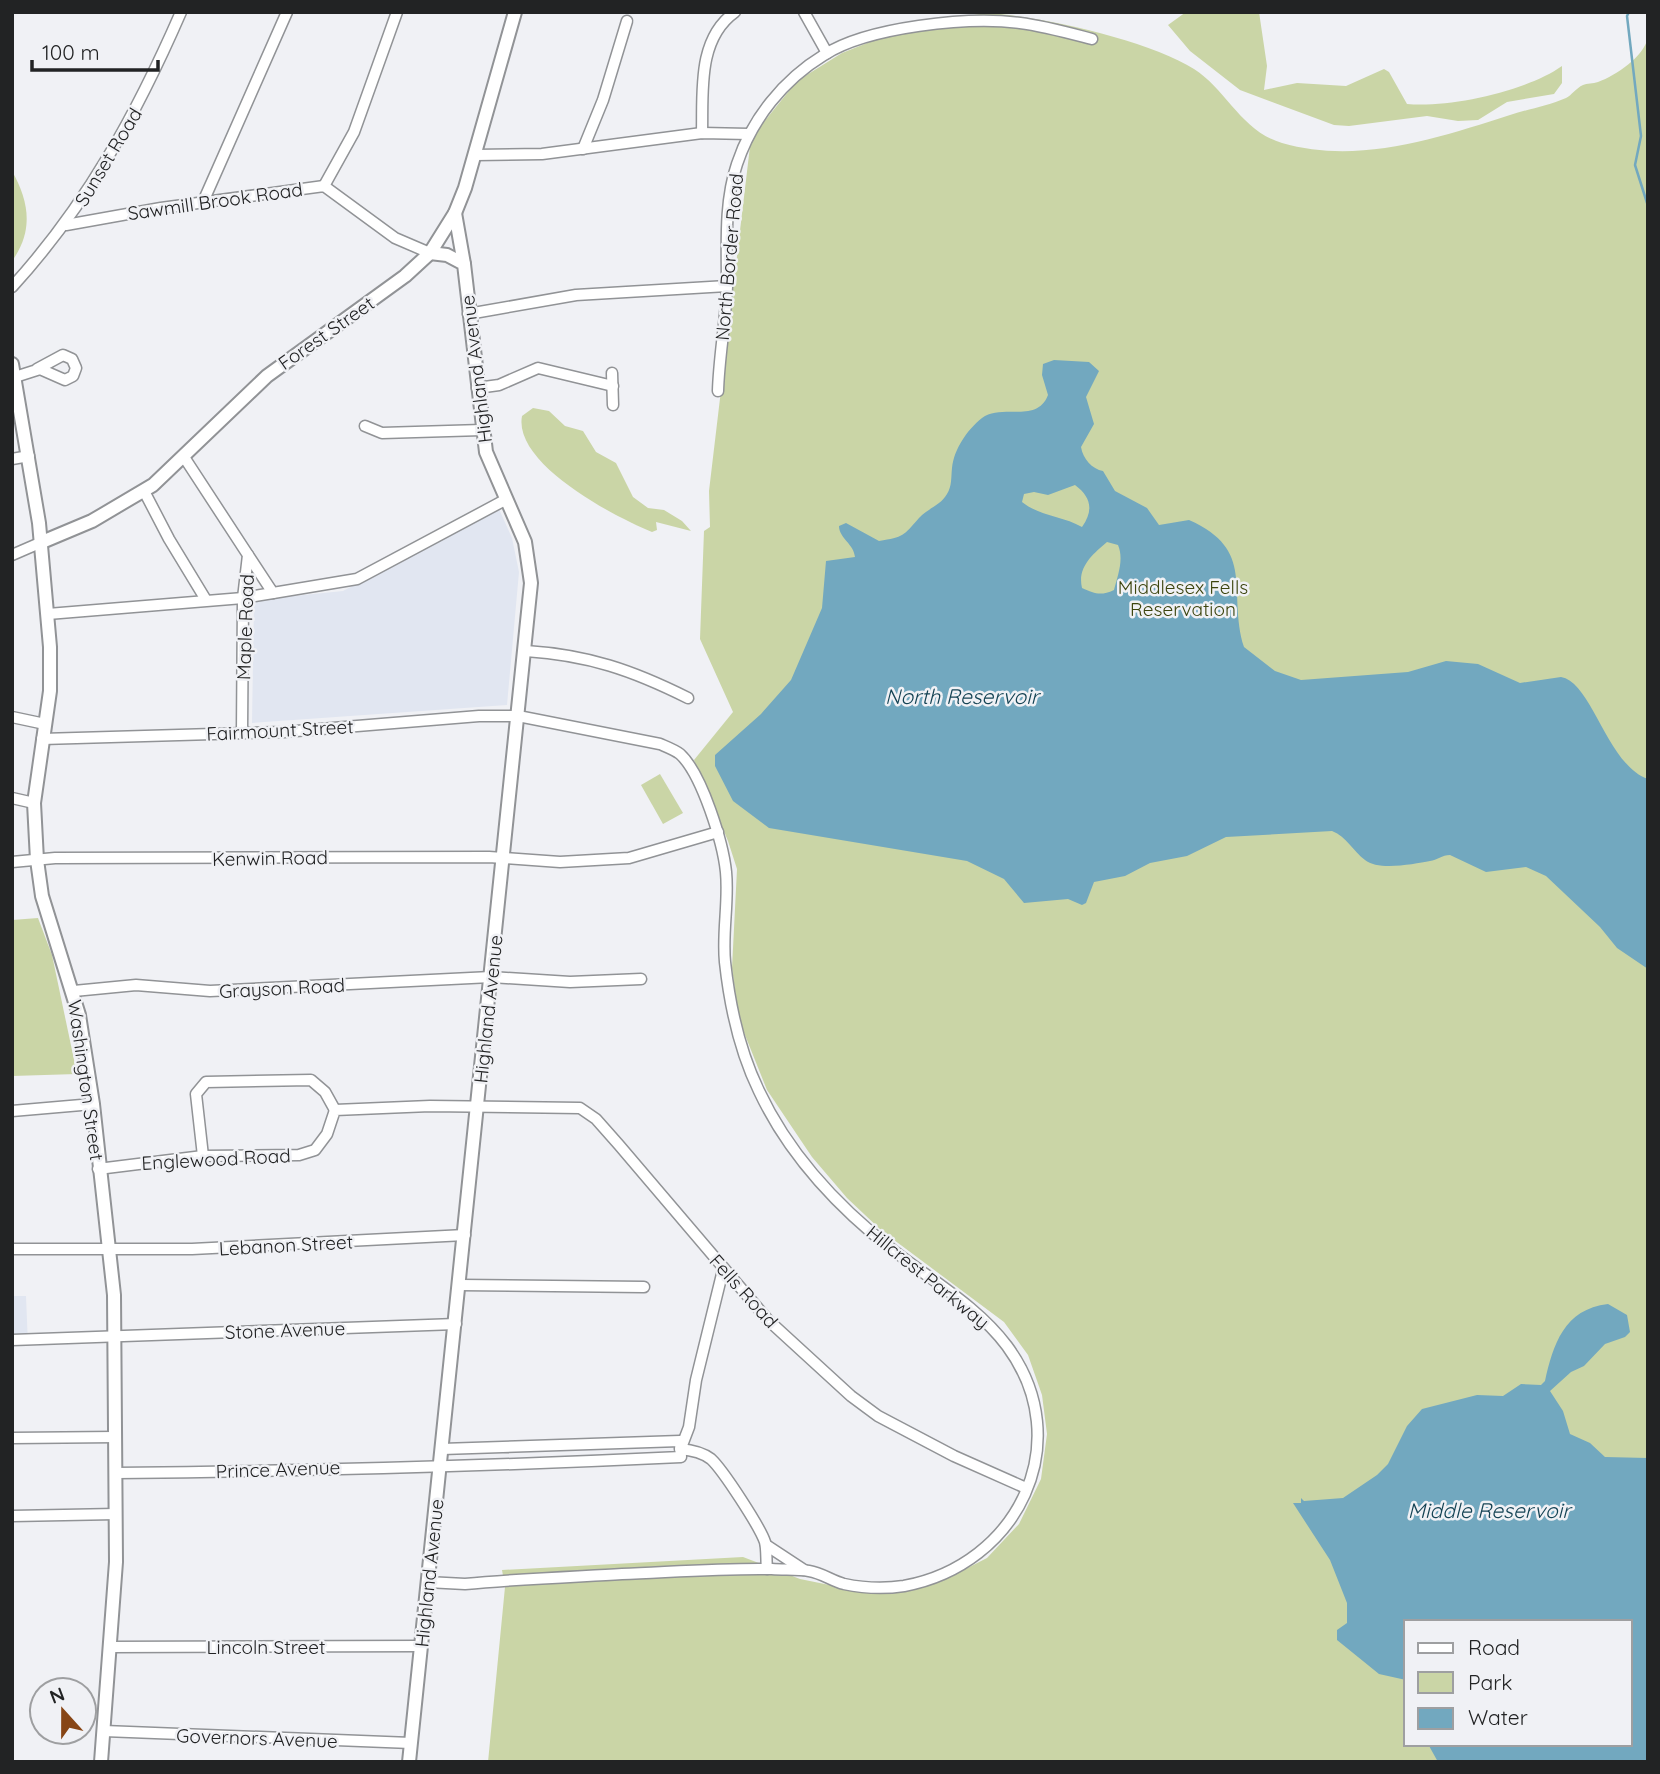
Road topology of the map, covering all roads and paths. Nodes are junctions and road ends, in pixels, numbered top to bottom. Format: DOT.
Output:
graph roads {
  1 [pos="181,12"];
  2 [pos="287,12"];
  3 [pos="397,12"];
  4 [pos="515,12"];
  5 [pos="735,12"];
  6 [pos="804,12"];
  7 [pos="627,21"];
  8 [pos="1092,39"];
  9 [pos="827,52"];
  10 [pos="702,132"];
  11 [pos="749,134"];
  12 [pos="583,149"];
  13 [pos="475,155"];
  14 [pos="324,186"];
  15 [pos="203,202"];
  16 [pos="455,213"];
  17 [pos="66,225"];
  18 [pos="430,253"];
  19 [pos="464,264"];
  20 [pos="727,286"];
  21 [pos="12,287"];
  22 [pos="468,314"];
  23 [pos="37,369"];
  24 [pos="14,370"];
  25 [pos="612,373"];
  26 [pos="613,386"];
  27 [pos="477,388"];
  28 [pos="718,391"];
  29 [pos="613,405"];
  30 [pos="365,426"];
  31 [pos="482,430"];
  32 [pos="29,456"];
  33 [pos="184,457"];
  34 [pos="12,459"];
  35 [pos="144,491"];
  36 [pos="505,500"];
  37 [pos="42,542"];
  38 [pos="12,555"];
  39 [pos="248,555"];
  40 [pos="273,593"];
  41 [pos="243,598"];
  42 [pos="206,600"];
  43 [pos="48,614"];
  44 [pos="526,651"];
  45 [pos="688,698"];
  46 [pos="518,716"];
  47 [pos="12,717"];
  48 [pos="46,724"];
  49 [pos="242,732"];
  50 [pos="42,739"];
  51 [pos="680,754"];
  52 [pos="12,798"];
  53 [pos="34,803"];
  54 [pos="718,832"];
  55 [pos="503,858"];
  56 [pos="37,860"];
  57 [pos="12,862"];
  58 [pos="491,977"];
  59 [pos="641,979"];
  60 [pos="74,991"];
  61 [pos="93,1104"];
  62 [pos="477,1107"];
  63 [pos="335,1110"];
  64 [pos="12,1111"];
  65 [pos="203,1156"];
  66 [pos="98,1169"];
  67 [pos="464,1235"];
  68 [pos="12,1249"];
  69 [pos="108,1250"];
  70 [pos="723,1270"];
  71 [pos="460,1285"];
  72 [pos="644,1287"];
  73 [pos="456,1324"];
  74 [pos="115,1337"];
  75 [pos="12,1340"];
  76 [pos="116,1437"];
  77 [pos="12,1438"];
  78 [pos="442,1449"];
  79 [pos="680,1449"];
  80 [pos="440,1464"];
  81 [pos="116,1473"];
  82 [pos="1026,1488"];
  83 [pos="116,1514"];
  84 [pos="12,1516"];
  85 [pos="766,1545"];
  86 [pos="767,1569"];
  87 [pos="804,1571"];
  88 [pos="427,1582"];
  89 [pos="422,1646"];
  90 [pos="110,1647"];
  91 [pos="103,1731"];
  92 [pos="411,1743"];
  93 [pos="101,1762"];
  94 [pos="409,1762"];
  1 -- 17 [label="street, Sunset Road"];
  2 -- 15 [label="street"];
  3 -- 14 [label="street"];
  4 -- 13 [label="main road, Forest Street"];
  5 -- 10 [label="street"];
  6 -- 9 [label="street"];
  7 -- 12 [label="street"];
  8 -- 9 [label="street, North Border Road"];
  9 -- 11 [label="street, North Border Road"];
  10 -- 11 [label="street"];
  10 -- 12 [label="street"];
  11 -- 20 [label="street, North Border Road"];
  12 -- 13 [label="street"];
  13 -- 16 [label="main road, Forest Street"];
  14 -- 15 [label="street, Sawmill Brook Road"];
  14 -- 18 [label="street, Sawmill Brook Road"];
  15 -- 17 [label="street, Sawmill Brook Road"];
  16 -- 18 [label="main road, Forest Street"];
  16 -- 19 [label="main road, Highland Avenue"];
  17 -- 21 [label="street, Sunset Road"];
  18 -- 19 [label="main road"];
  18 -- 33 [label="main road, Forest Street"];
  19 -- 22 [label="main road, Highland Avenue"];
  20 -- 22 [label="street"];
  20 -- 28 [label="street, North Border Road"];
  22 -- 27 [label="main road, Highland Avenue"];
  23 -- 24 [label="street"];
  24 -- 32 [label="main road, Washington Street"];
  25 -- 26 [label="street"];
  26 -- 27 [label="street"];
  26 -- 29 [label="street"];
  27 -- 31 [label="main road, Highland Avenue"];
  30 -- 31 [label="street"];
  31 -- 36 [label="main road, Highland Avenue"];
  32 -- 34 [label="street"];
  32 -- 37 [label="main road, Washington Street"];
  33 -- 35 [label="main road, Forest Street"];
  33 -- 39 [label="street, Maple Road"];
  35 -- 37 [label="main road, Forest Street"];
  35 -- 42 [label="street"];
  36 -- 40 [label="street"];
  36 -- 44 [label="main road, Highland Avenue"];
  37 -- 38 [label="street, Forest Street"];
  37 -- 43 [label="main road, Washington Street"];
  39 -- 40 [label="street"];
  39 -- 41 [label="street, Maple Road"];
  40 -- 41 [label="street"];
  41 -- 42 [label="street"];
  41 -- 49 [label="street, Maple Road"];
  42 -- 43 [label="street"];
  43 -- 48 [label="main road, Washington Street"];
  44 -- 45 [label="street"];
  44 -- 46 [label="main road, Highland Avenue"];
  46 -- 49 [label="street, Fairmount Street"];
  46 -- 51 [label="street, Fairmount Street"];
  46 -- 55 [label="main road, Highland Avenue"];
  47 -- 48 [label="street"];
  48 -- 50 [label="main road, Washington Street"];
  49 -- 50 [label="street, Fairmount Street"];
  50 -- 53 [label="main road, Washington Street"];
  51 -- 54 [label="street, Hillcrest Parkway"];
  52 -- 53 [label="street"];
  53 -- 56 [label="main road, Washington Street"];
  54 -- 55 [label="street, Kenwin Road"];
  54 -- 82 [label="street, Hillcrest Parkway"];
  55 -- 56 [label="street, Kenwin Road"];
  55 -- 58 [label="main road, Highland Avenue"];
  56 -- 57 [label="street, Kenwin Road"];
  56 -- 60 [label="main road, Washington Street"];
  58 -- 59 [label="street, Grayson Road"];
  58 -- 60 [label="street, Grayson Road"];
  58 -- 62 [label="main road, Highland Avenue"];
  60 -- 61 [label="main road, Washington Street"];
  61 -- 64 [label="street"];
  61 -- 66 [label="main road, Washington Street"];
  62 -- 63 [label="street"];
  62 -- 67 [label="main road, Highland Avenue"];
  62 -- 70 [label="street, Fells Road"];
  63 -- 65 [label="street, Englewood Road"];
  63 -- 65 [label="street"];
  65 -- 66 [label="street, Englewood Road"];
  66 -- 69 [label="main road, Washington Street"];
  67 -- 69 [label="street, Lebanon Street"];
  67 -- 71 [label="main road, Highland Avenue"];
  68 -- 69 [label="street, Lebanon Street"];
  69 -- 74 [label="main road, Washington Street"];
  70 -- 79 [label="street"];
  70 -- 82 [label="street, Fells Road"];
  71 -- 72 [label="street"];
  71 -- 73 [label="main road, Highland Avenue"];
  73 -- 74 [label="street, Stone Avenue"];
  73 -- 78 [label="main road, Highland Avenue"];
  74 -- 75 [label="street, Stone Avenue"];
  74 -- 76 [label="main road, Washington Street"];
  76 -- 77 [label="street"];
  76 -- 81 [label="main road, Washington Street"];
  78 -- 79 [label="street"];
  78 -- 80 [label="main road, Highland Avenue"];
  79 -- 80 [label="street, Prince Avenue"];
  79 -- 85 [label="street"];
  80 -- 81 [label="street, Prince Avenue"];
  80 -- 88 [label="main road, Highland Avenue"];
  81 -- 83 [label="main road, Washington Street"];
  82 -- 87 [label="street, Hillcrest Parkway"];
  83 -- 84 [label="street"];
  83 -- 90 [label="main road, Washington Street"];
  85 -- 86 [label="street"];
  85 -- 87 [label="street"];
  86 -- 87 [label="street, Hillcrest Parkway"];
  86 -- 88 [label="street, Hillcrest Parkway"];
  88 -- 89 [label="main road, Highland Avenue"];
  89 -- 90 [label="street, Lincoln Street"];
  89 -- 92 [label="main road, Highland Avenue"];
  90 -- 91 [label="main road, Washington Street"];
  91 -- 92 [label="street, Governors Avenue"];
  91 -- 93 [label="main road, Washington Street"];
  92 -- 94 [label="main road, Highland Avenue"];
}
